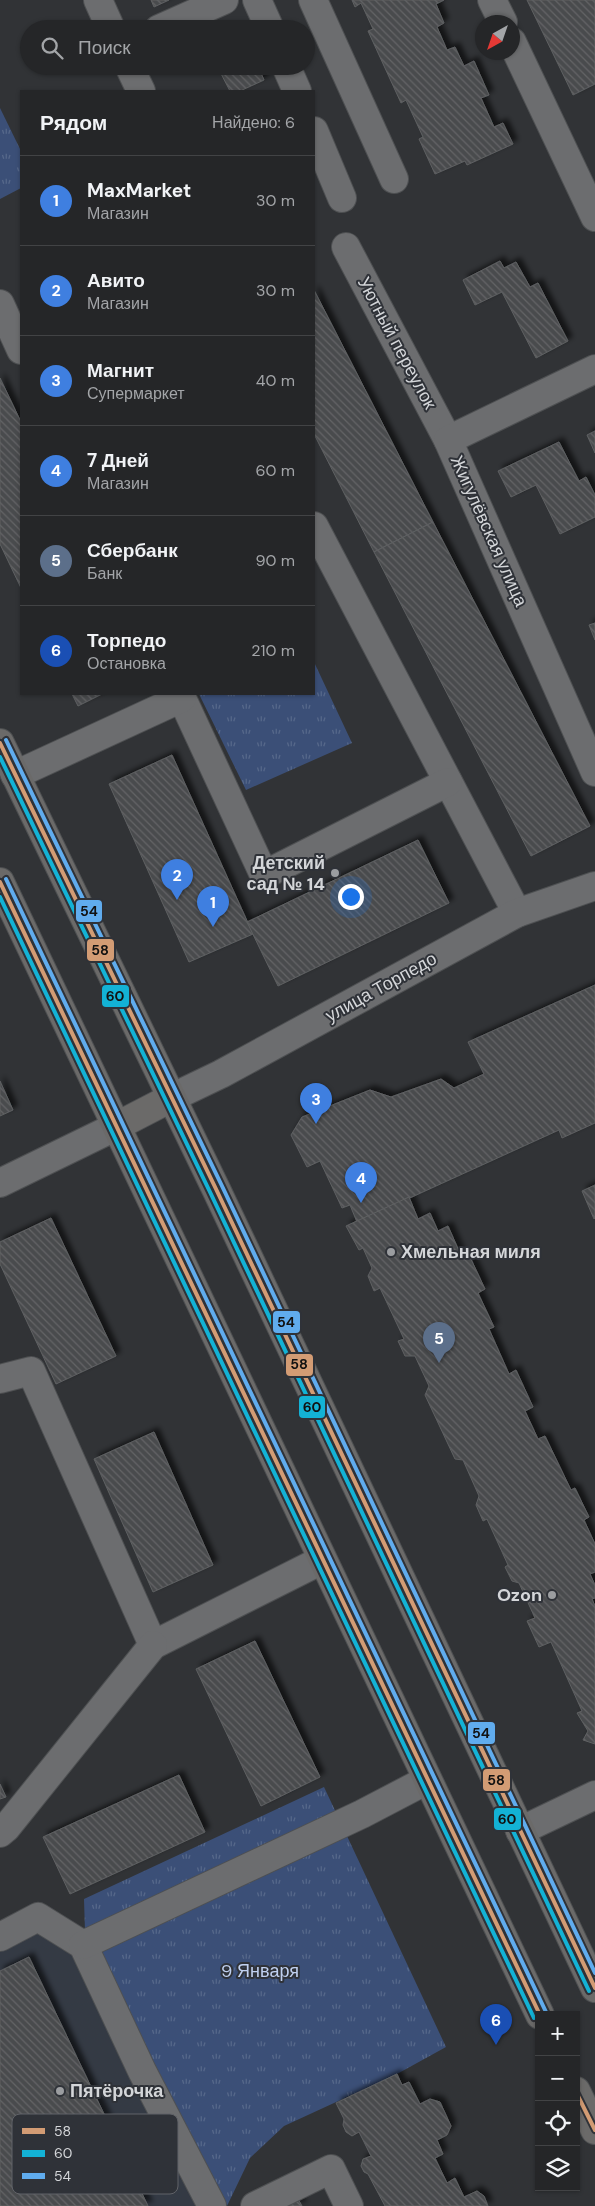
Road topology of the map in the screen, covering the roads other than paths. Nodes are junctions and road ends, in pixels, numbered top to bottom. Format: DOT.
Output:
graph roads {
  1 [pos="98,0"];
  2 [pos="224,0"];
  3 [pos="258,0"];
  4 [pos="313,0"];
  5 [pos="492,0"];
  6 [pos="500,15"];
  7 [pos="107,20"];
  8 [pos="178,20"];
  9 [pos="266,20"];
  10 [pos="520,59"];
  11 [pos="134,75"];
  12 [pos="290,75"];
  13 [pos="141,90"];
  14 [pos="297,90"];
  15 [pos="315,133"];
  16 [pos="394,179"];
  17 [pos="342,198"];
  18 [pos="595,217"];
  19 [pos="346,247"];
  20 [pos="7,317"];
  21 [pos="20,348"];
  22 [pos="595,369"];
  23 [pos="448,440"];
  24 [pos="315,528"];
  25 [pos="181,696"];
  26 [pos="0,743"];
  27 [pos="595,772"];
  28 [pos="16,775"];
  29 [pos="448,782"];
  30 [pos="595,886"];
  31 [pos="1,888"];
  32 [pos="517,913"];
  33 [pos="171,1098"];
  34 [pos="117,1126"];
  35 [pos="0,1183"];
  36 [pos="0,1379"];
  37 [pos="322,1560"];
  38 [pos="153,1645"];
  39 [pos="427,1780"];
  40 [pos="595,1795"];
  41 [pos="520,1831"];
  42 [pos="0,1833"];
  43 [pos="0,1937"];
  44 [pos="83,1945"];
  45 [pos="595,1988"];
  46 [pos="538,2011"];
  47 [pos="580,2099"];
  48 [pos="164,2114"];
  49 [pos="595,2130"];
  50 [pos="178,2140"];
  51 [pos="212,2206"];
  52 [pos="254,2206"];
  53 [pos="349,2206"];
  1 -- 7 [label="street"];
  2 -- 8 [label="street"];
  3 -- 9 [label="street"];
  4 -- 16 [label="street"];
  5 -- 6 [label="street"];
  10 -- 18 [label="street"];
  11 -- 13 [label="street"];
  12 -- 14 [label="street"];
  15 -- 17 [label="street"];
  19 -- 23 [label="street, Уютный переулок"];
  20 -- 21 [label="street"];
  22 -- 23 [label="street, Жигулёвская улица"];
  23 -- 27 [label="street, Жигулёвская улица"];
  24 -- 29 [label="street"];
  25 -- 28 [label="street"];
  25 -- 29 [label="street"];
  26 -- 28 [label="main road"];
  28 -- 33 [label="main road"];
  29 -- 32 [label="street"];
  30 -- 32 [label="street, улица Торпедо"];
  31 -- 34 [label="main road"];
  32 -- 33 [label="street, улица Торпедо"];
  33 -- 34 [label="main road"];
  33 -- 41 [label="main road"];
  34 -- 35 [label="street"];
  34 -- 37 [label="main road"];
  36 -- 38 [label="street"];
  37 -- 38 [label="street"];
  37 -- 39 [label="main road"];
  38 -- 42 [label="street"];
  39 -- 44 [label="street"];
  39 -- 46 [label="main road"];
  40 -- 41 [label="street"];
  41 -- 45 [label="main road"];
  43 -- 44 [label="street"];
  44 -- 48 [label="street"];
  47 -- 49 [label="main road"];
  50 -- 51 [label="street"];
  52 -- 53 [label="street"];
}
